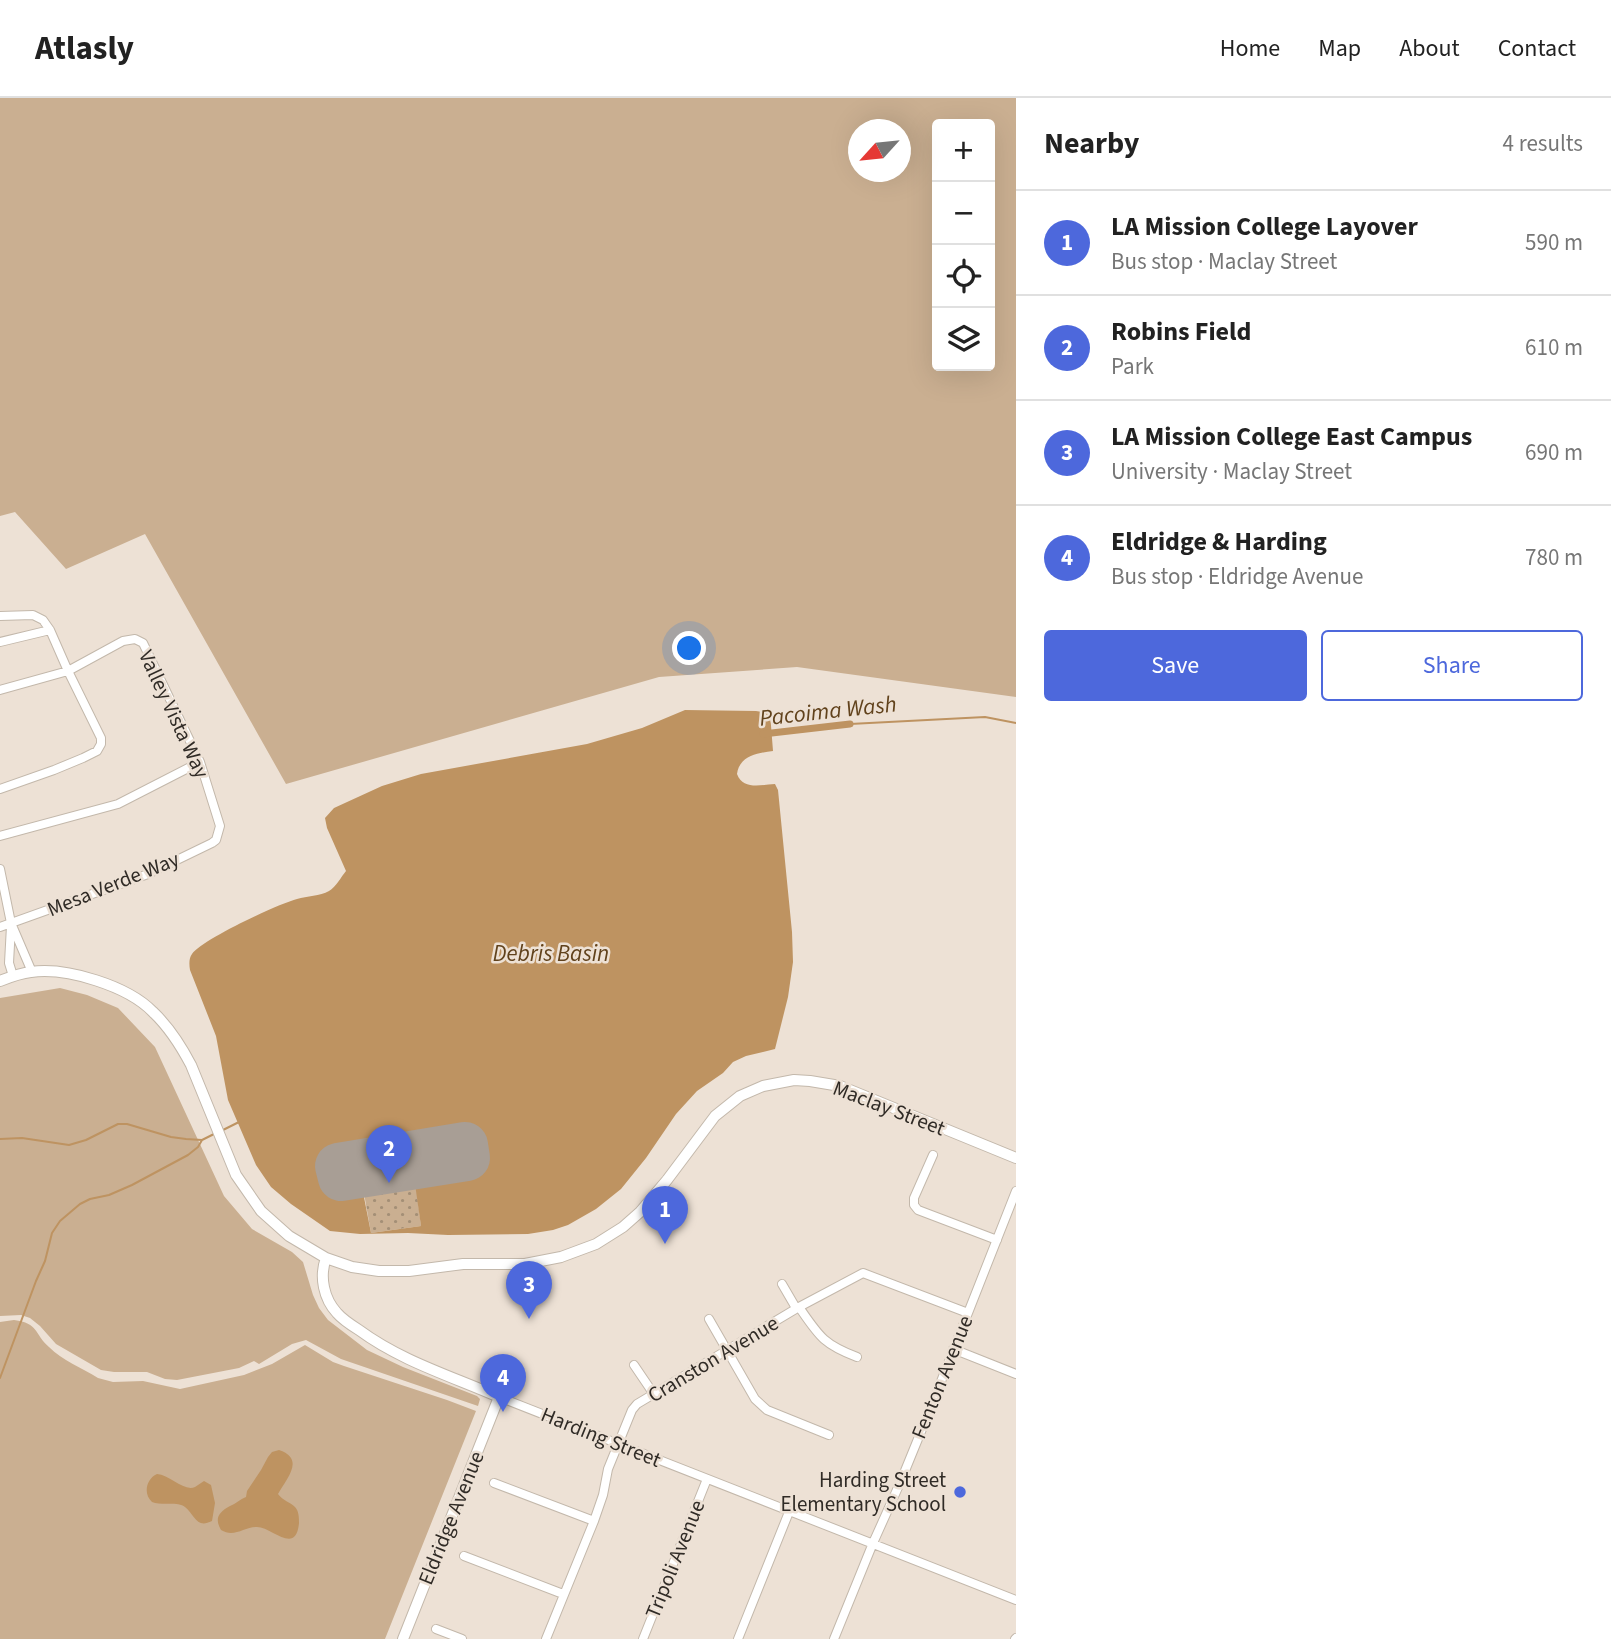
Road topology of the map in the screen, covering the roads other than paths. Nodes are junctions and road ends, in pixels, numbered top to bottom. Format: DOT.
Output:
graph roads {
  1 [pos="0,616"];
  2 [pos="50,630"];
  3 [pos="0,642"];
  4 [pos="68,671"];
  5 [pos="0,690"];
  6 [pos="200,762"];
  7 [pos="0,789"];
  8 [pos="219,832"];
  9 [pos="0,836"];
  10 [pos="0,869"];
  11 [pos="11,923"];
  12 [pos="0,927"];
  13 [pos="32,972"];
  14 [pos="13,976"];
  15 [pos="0,981"];
  16 [pos="933,1155"];
  17 [pos="1016,1157"];
  18 [pos="1016,1191"];
  19 [pos="997,1240"];
  20 [pos="326,1258"];
  21 [pos="782,1284"];
  22 [pos="798,1308"];
  23 [pos="968,1313"];
  24 [pos="709,1320"];
  25 [pos="953,1349"];
  26 [pos="727,1351"];
  27 [pos="857,1357"];
  28 [pos="634,1365"];
  29 [pos="1016,1374"];
  30 [pos="653,1393"];
  31 [pos="499,1397"];
  32 [pos="828,1435"];
  33 [pos="618,1443"];
  34 [pos="707,1479"];
  35 [pos="494,1483"];
  36 [pos="789,1512"];
  37 [pos="594,1521"];
  38 [pos="873,1543"];
  39 [pos="464,1556"];
  40 [pos="563,1594"];
  41 [pos="1016,1600"];
  42 [pos="436,1629"];
  43 [pos="403,1639"];
  44 [pos="461,1639"];
  45 [pos="546,1639"];
  46 [pos="643,1639"];
  47 [pos="738,1639"];
  48 [pos="834,1639"];
  1 -- 2 [label="street"];
  2 -- 3 [label="street"];
  2 -- 4 [label="street"];
  4 -- 5 [label="street"];
  4 -- 6 [label="street, Valley Vista Way"];
  4 -- 7 [label="street"];
  6 -- 8 [label="street, Valley Vista Way"];
  6 -- 9 [label="street"];
  8 -- 11 [label="street, Mesa Verde Way"];
  10 -- 11 [label="street"];
  11 -- 12 [label="street, Mesa Verde Way"];
  11 -- 13 [label="street"];
  11 -- 14 [label="street"];
  13 -- 14 [label="street"];
  13 -- 20 [label="street"];
  14 -- 15 [label="street"];
  16 -- 19 [label="street"];
  17 -- 20 [label="street, Maclay Street"];
  18 -- 19 [label="street, Fenton Avenue"];
  19 -- 23 [label="street, Fenton Avenue"];
  20 -- 31 [label="street, Harding Street"];
  21 -- 22 [label="street"];
  22 -- 23 [label="street, Cranston Avenue"];
  22 -- 26 [label="street, Cranston Avenue"];
  22 -- 27 [label="street"];
  23 -- 25 [label="street, Fenton Avenue"];
  24 -- 26 [label="street"];
  25 -- 29 [label="street"];
  25 -- 38 [label="street, Fenton Avenue"];
  26 -- 30 [label="street, Cranston Avenue"];
  26 -- 32 [label="street"];
  28 -- 30 [label="street"];
  30 -- 33 [label="street, Cranston Avenue"];
  31 -- 33 [label="street, Harding Street"];
  31 -- 43 [label="street, Eldridge Avenue"];
  33 -- 34 [label="street, Harding Street"];
  33 -- 37 [label="street, Cranston Avenue"];
  34 -- 36 [label="street, Harding Street"];
  34 -- 46 [label="street, Tripoli Avenue"];
  35 -- 37 [label="street"];
  36 -- 38 [label="street, Harding Street"];
  36 -- 47 [label="street"];
  37 -- 40 [label="street, Cranston Avenue"];
  38 -- 41 [label="street, Harding Street"];
  38 -- 48 [label="street, Fenton Avenue"];
  39 -- 40 [label="street"];
  40 -- 45 [label="street, Cranston Avenue"];
  42 -- 44 [label="street"];
}
